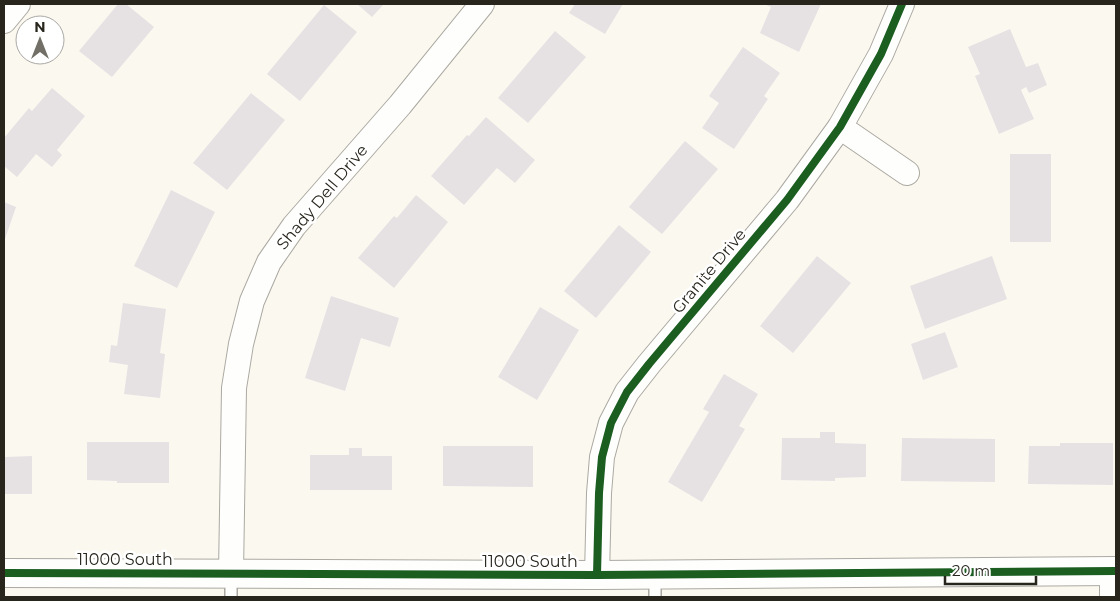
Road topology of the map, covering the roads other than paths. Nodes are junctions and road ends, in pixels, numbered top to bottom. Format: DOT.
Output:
graph roads {
  1 [pos="18,4"];
  2 [pos="482,4"];
  3 [pos="902,4"];
  4 [pos="4,21"];
  5 [pos="840,127"];
  6 [pos="907,173"];
  7 [pos="4,573"];
  8 [pos="597,574"];
  9 [pos="1113,580"];
  10 [pos="231,585"];
  11 [pos="655,586"];
  1 -- 4 [label="street"];
  2 -- 10 [label="street, Shady Dell Drive"];
  3 -- 5 [label="street, Granite Drive"];
  5 -- 6 [label="street"];
  5 -- 8 [label="street, Granite Drive"];
  7 -- 10 [label="street, 11000 South"];
  8 -- 10 [label="street, 11000 South"];
  8 -- 11 [label="street, 11000 South"];
  9 -- 11 [label="street, 11000 South"];
}
